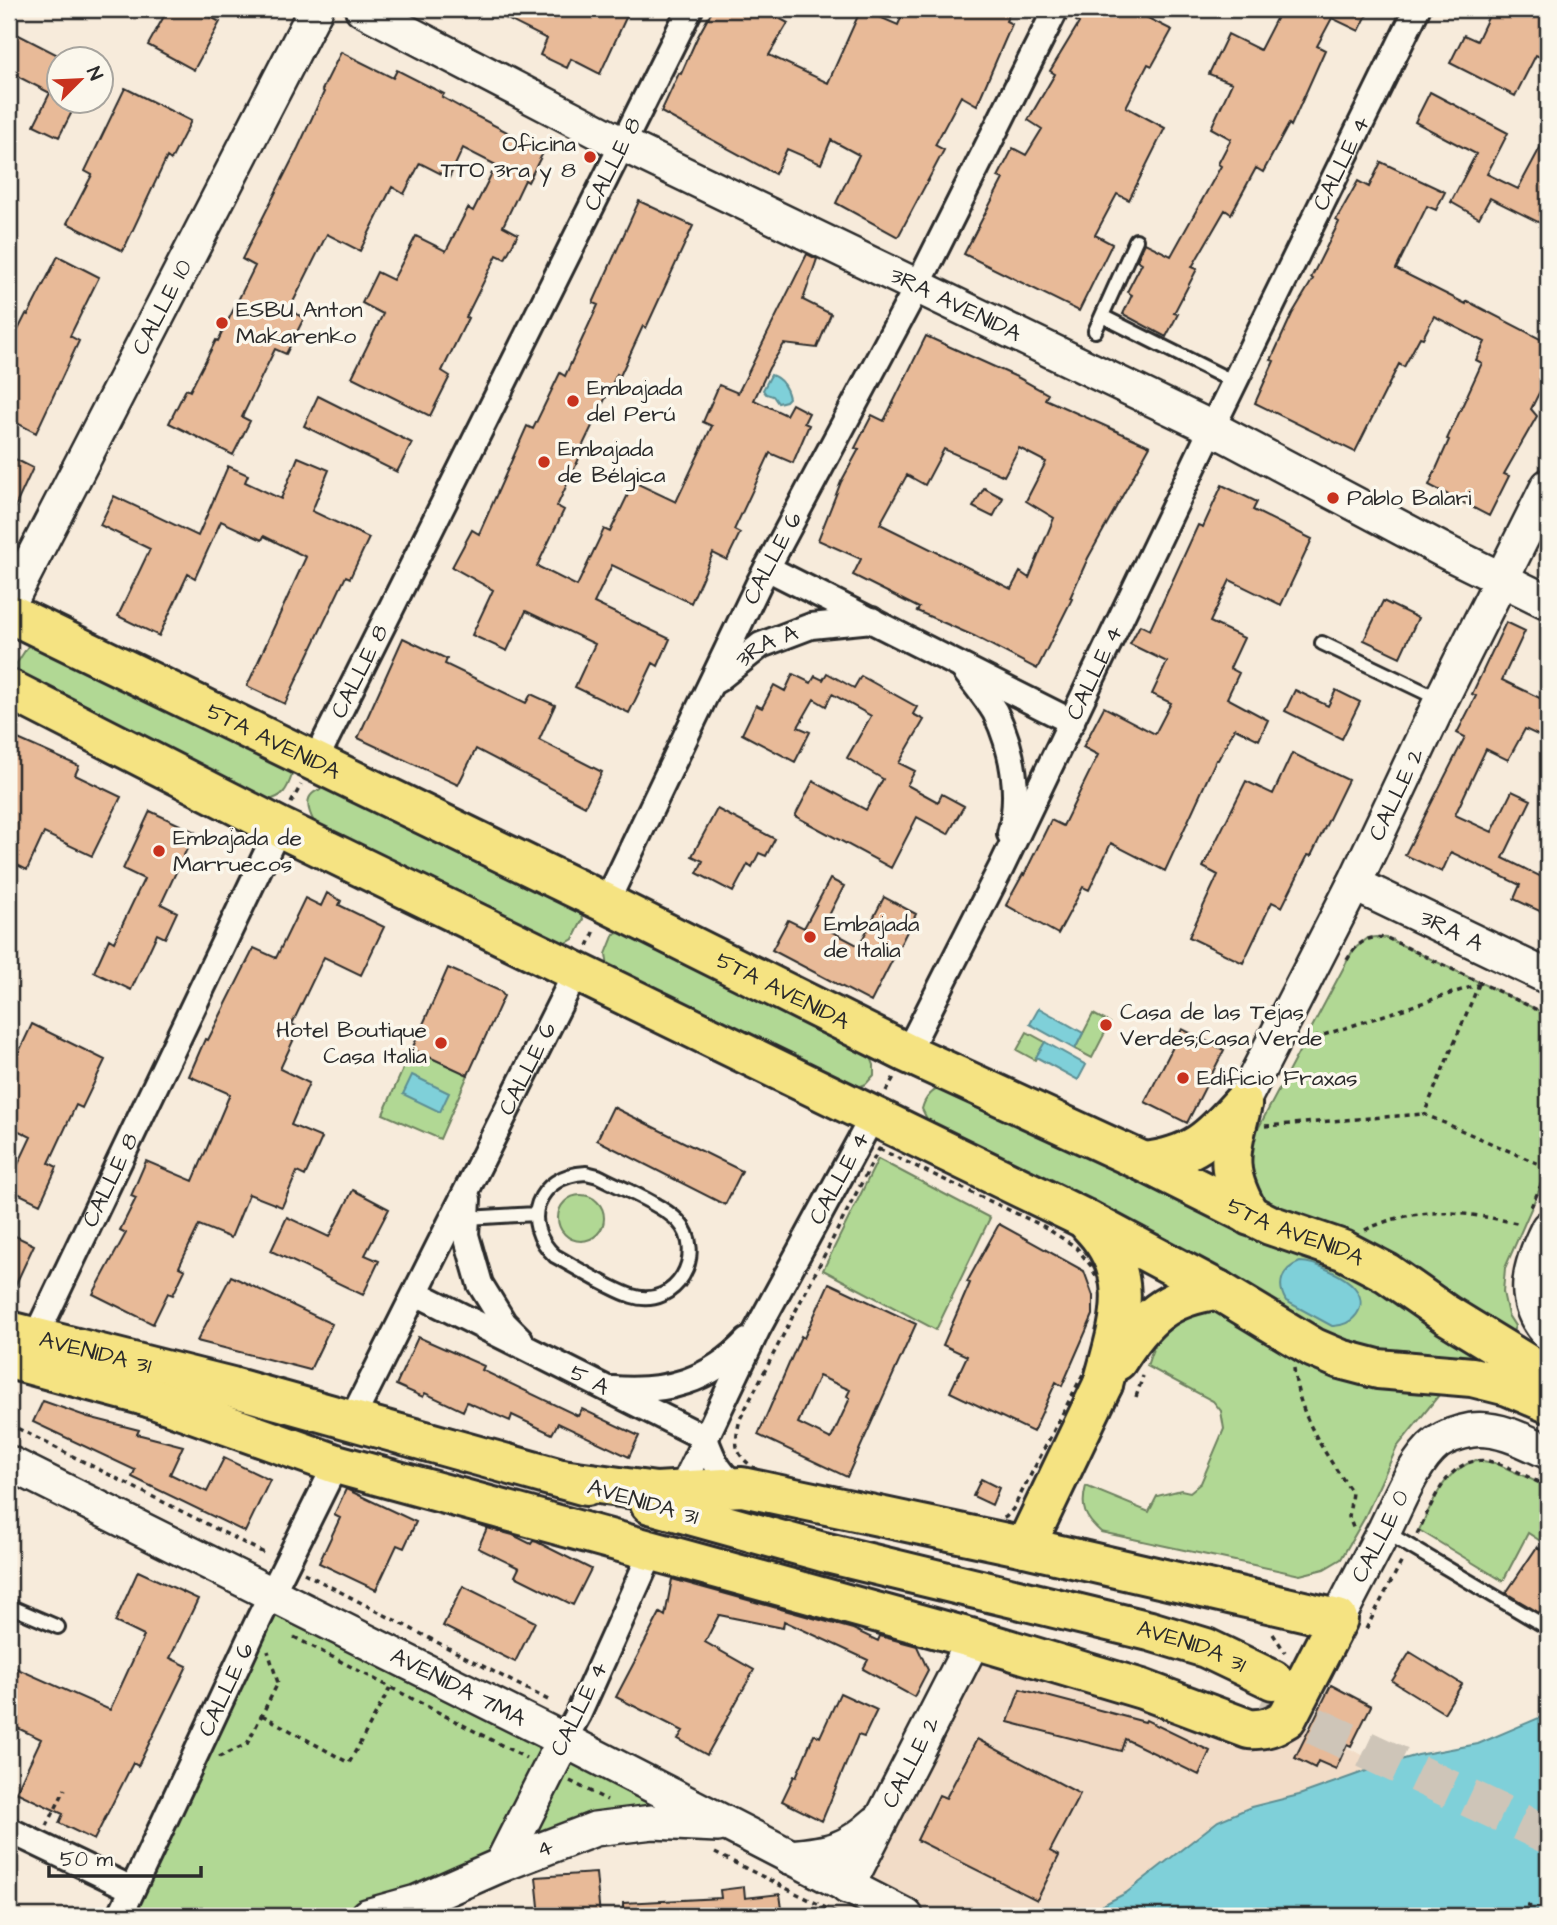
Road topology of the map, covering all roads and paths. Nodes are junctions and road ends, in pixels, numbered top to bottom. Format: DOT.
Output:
graph roads {
  1 [pos="316,9"];
  2 [pos="362,9"];
  3 [pos="690,9"];
  4 [pos="1056,9"];
  5 [pos="1417,9"];
  6 [pos="624,145"];
  7 [pos="1136,240"];
  8 [pos="918,285"];
  9 [pos="1102,316"];
  10 [pos="1095,331"];
  11 [pos="1234,382"];
  12 [pos="1212,428"];
  13 [pos="1548,486"];
  14 [pos="767,568"];
  15 [pos="1501,579"];
  16 [pos="1548,602"];
  17 [pos="9,604"];
  18 [pos="9,613"];
  19 [pos="872,620"];
  20 [pos="1322,643"];
  21 [pos="960,664"];
  22 [pos="9,689"];
  23 [pos="1441,700"];
  24 [pos="1072,722"];
  25 [pos="692,723"];
  26 [pos="315,761"];
  27 [pos="279,827"];
  28 [pos="1001,868"];
  29 [pos="1354,884"];
  30 [pos="606,903"];
  31 [pos="1406,909"];
  32 [pos="1334,955"];
  33 [pos="577,970"];
  34 [pos="1548,977"];
  35 [pos="1479,984"];
  36 [pos="1548,1015"];
  37 [pos="1310,1030"];
  38 [pos="907,1053"];
  39 [pos="1253,1110"];
  40 [pos="1424,1114"];
  41 [pos="876,1132"];
  42 [pos="1144,1162"];
  43 [pos="1548,1169"];
  44 [pos="468,1190"];
  45 [pos="536,1214"];
  46 [pos="1250,1216"];
  47 [pos="467,1218"];
  48 [pos="1083,1218"];
  49 [pos="1358,1234"];
  50 [pos="1537,1237"];
  51 [pos="1217,1290"];
  52 [pos="416,1293"];
  53 [pos="757,1330"];
  54 [pos="1548,1333"];
  55 [pos="530,1350"];
  56 [pos="16,1354"];
  57 [pos="1294,1366"];
  58 [pos="1548,1377"];
  59 [pos="1103,1384"];
  60 [pos="605,1388"];
  61 [pos="140,1394"];
  62 [pos="1548,1404"];
  63 [pos="351,1420"];
  64 [pos="705,1438"];
  65 [pos="1548,1452"];
  66 [pos="9,1463"];
  67 [pos="336,1464"];
  68 [pos="1060,1474"];
  69 [pos="562,1479"];
  70 [pos="1548,1487"];
  71 [pos="742,1488"];
  72 [pos="680,1492"];
  73 [pos="1025,1547"];
  74 [pos="652,1551"];
  75 [pos="1380,1555"];
  76 [pos="1099,1564"];
  77 [pos="1272,1605"];
  78 [pos="9,1606"];
  79 [pos="265,1606"];
  80 [pos="1351,1625"];
  81 [pos="58,1627"];
  82 [pos="1548,1628"];
  83 [pos="974,1639"];
  84 [pos="1281,1687"];
  85 [pos="390,1688"];
  86 [pos="262,1715"];
  87 [pos="564,1740"];
  88 [pos="548,1770"];
  89 [pos="187,1772"];
  90 [pos="65,1789"];
  91 [pos="883,1817"];
  92 [pos="653,1822"];
  93 [pos="9,1830"];
  94 [pos="721,1839"];
  95 [pos="38,1844"];
  96 [pos="790,1857"];
  97 [pos="501,1865"];
  98 [pos="132,1889"];
  99 [pos="845,1902"];
  100 [pos="1527,1904"];
  101 [pos="120,1916"];
  102 [pos="367,1916"];
  103 [pos="906,1916"];
  104 [pos="1539,1916"];
  1 -- 17 [label="main road, CALLE 10"];
  2 -- 6 [label="main road, 3RA AVENIDA"];
  3 -- 6 [label="street, CALLE 8"];
  4 -- 8 [label="street, CALLE 6"];
  5 -- 11 [label="street, CALLE 4"];
  6 -- 8 [label="main road, 3RA AVENIDA"];
  6 -- 26 [label="street, CALLE 8"];
  7 -- 9 [label="lane"];
  8 -- 12 [label="main road, 3RA AVENIDA"];
  8 -- 14 [label="street, CALLE 6"];
  9 -- 10 [label="lane"];
  9 -- 11 [label="lane"];
  11 -- 12 [label="street, CALLE 4"];
  12 -- 15 [label="main road, 3RA AVENIDA"];
  12 -- 24 [label="street, CALLE 4"];
  13 -- 15 [label="main road, CALLE 2"];
  14 -- 19 [label="street"];
  14 -- 25 [label="street, CALLE 6"];
  15 -- 16 [label="main road, 3RA AVENIDA"];
  15 -- 23 [label="main road, CALLE 2"];
  18 -- 26 [label="main road, 5TA AVENIDA"];
  19 -- 21 [label="street"];
  19 -- 25 [label="street, 3RA A"];
  20 -- 23 [label="lane"];
  21 -- 24 [label="street"];
  21 -- 28 [label="street"];
  22 -- 27 [label="main road"];
  23 -- 29 [label="main road, CALLE 2"];
  24 -- 28 [label="street, CALLE 4"];
  25 -- 30 [label="street, CALLE 6"];
  26 -- 27 [label="path"];
  26 -- 30 [label="main road, 5TA AVENIDA"];
  27 -- 33 [label="main road"];
  27 -- 56 [label="street, CALLE 8"];
  28 -- 38 [label="street, CALLE 4"];
  29 -- 31 [label="main road, 3RA A"];
  29 -- 32 [label="main road, CALLE 2"];
  30 -- 33 [label="path"];
  30 -- 38 [label="main road, 5TA AVENIDA"];
  31 -- 32 [label="main road"];
  31 -- 34 [label="main road, 3RA A"];
  32 -- 35 [label="path"];
  32 -- 39 [label="main road, CALLE 2"];
  33 -- 41 [label="main road"];
  33 -- 44 [label="street, CALLE 6"];
  35 -- 36 [label="path"];
  35 -- 37 [label="path"];
  35 -- 40 [label="path"];
  38 -- 41 [label="path, CALLE 4"];
  38 -- 42 [label="main road, 5TA AVENIDA"];
  39 -- 40 [label="path"];
  39 -- 42 [label="main road"];
  39 -- 46 [label="main road"];
  40 -- 43 [label="path"];
  41 -- 41 [label="path"];
  41 -- 48 [label="main road"];
  41 -- 53 [label="street, CALLE 4"];
  42 -- 46 [label="main road, 5TA AVENIDA"];
  43 -- 50 [label="path"];
  44 -- 47 [label="street, CALLE 6"];
  44 -- 52 [label="street, CALLE 6"];
  45 -- 45 [label="lane"];
  45 -- 47 [label="lane"];
  46 -- 58 [label="main road, 5TA AVENIDA"];
  47 -- 55 [label="street, CALLE 6"];
  48 -- 51 [label="main road"];
  48 -- 59 [label="main road"];
  49 -- 50 [label="path"];
  50 -- 54 [label="main road"];
  51 -- 59 [label="main road"];
  51 -- 62 [label="main road"];
  52 -- 55 [label="street, 5 A"];
  52 -- 63 [label="street, CALLE 6"];
  53 -- 60 [label="street, CALLE 4"];
  53 -- 64 [label="street, CALLE 4"];
  55 -- 60 [label="street, 5 A"];
  56 -- 61 [label="main road, AVENIDA 31"];
  56 -- 63 [label="main road, AVENIDA 31"];
  57 -- 75 [label="path"];
  59 -- 68 [label="main road"];
  60 -- 64 [label="street, 5 A"];
  61 -- 67 [label="main road"];
  61 -- 84 [label="main road, AVENIDA 31"];
  63 -- 69 [label="main road, AVENIDA 31"];
  64 -- 71 [label="street"];
  64 -- 72 [label="street, CALLE 4"];
  65 -- 75 [label="main road, CALLE 0"];
  66 -- 79 [label="main road, AVENIDA 7MA"];
  67 -- 74 [label="main road"];
  67 -- 79 [label="street, CALLE 6"];
  68 -- 73 [label="main road"];
  68 -- 76 [label="main road"];
  69 -- 72 [label="main road"];
  69 -- 84 [label="main road, AVENIDA 31"];
  70 -- 75 [label="path"];
  71 -- 72 [label="main road"];
  71 -- 73 [label="main road"];
  73 -- 76 [label="main road"];
  74 -- 83 [label="main road"];
  74 -- 87 [label="street, CALLE 4"];
  75 -- 77 [label="main road"];
  75 -- 80 [label="main road, CALLE 0"];
  75 -- 80 [label="path"];
  75 -- 82 [label="lane"];
  76 -- 77 [label="main road"];
  77 -- 80 [label="main road"];
  77 -- 84 [label="main road"];
  78 -- 81 [label="lane"];
  79 -- 85 [label="path"];
  79 -- 86 [label="path"];
  79 -- 87 [label="main road, AVENIDA 7MA"];
  79 -- 89 [label="street, CALLE 6"];
  80 -- 84 [label="main road"];
  83 -- 84 [label="main road"];
  83 -- 91 [label="main road, CALLE 2"];
  85 -- 86 [label="path"];
  85 -- 88 [label="path"];
  86 -- 89 [label="path"];
  87 -- 88 [label="main road, CALLE 4"];
  87 -- 94 [label="main road, AVENIDA 7MA"];
  88 -- 92 [label="path"];
  88 -- 97 [label="main road, CALLE 4"];
  89 -- 98 [label="street, CALLE 6"];
  90 -- 95 [label="path"];
  91 -- 96 [label="main road"];
  91 -- 99 [label="main road, CALLE 2"];
  92 -- 94 [label="main road, 4"];
  92 -- 97 [label="main road, 4"];
  93 -- 95 [label="street"];
  94 -- 96 [label="main road, AVENIDA 7MA"];
  94 -- 99 [label="path"];
  95 -- 98 [label="street"];
  96 -- 99 [label="main road, AVENIDA 7MA"];
  97 -- 102 [label="main road, 4"];
  98 -- 101 [label="street, CALLE 6"];
  99 -- 103 [label="main road, AVENIDA 7MA"];
  100 -- 104 [label="path"];
}
